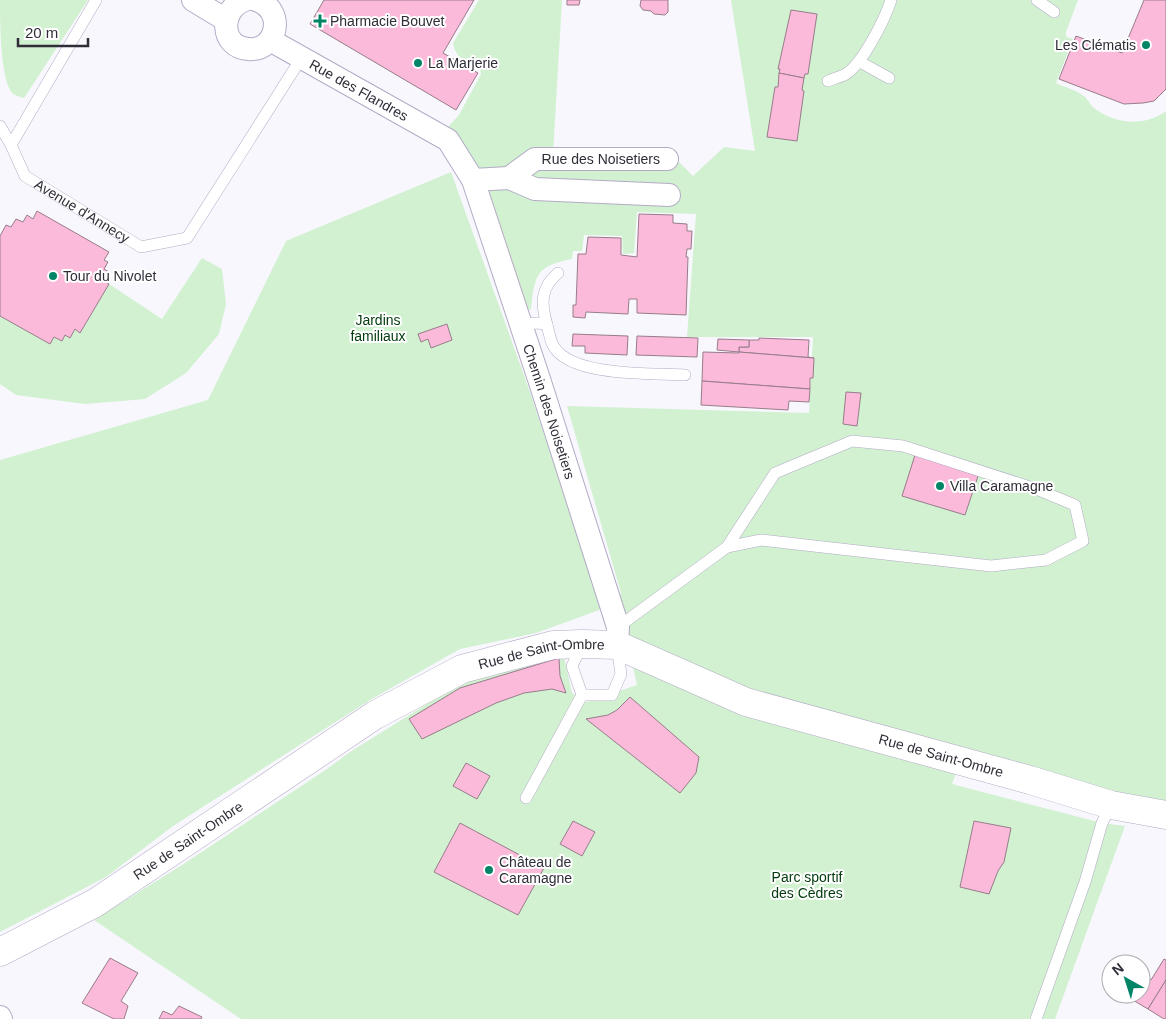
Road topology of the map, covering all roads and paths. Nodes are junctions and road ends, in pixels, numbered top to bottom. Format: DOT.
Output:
graph roads {
  1 [pos="96,0"];
  2 [pos="193,0"];
  3 [pos="256,0"];
  4 [pos="891,0"];
  5 [pos="1037,0"];
  6 [pos="1054,12"];
  7 [pos="226,20"];
  8 [pos="270,40"];
  9 [pos="302,57"];
  10 [pos="860,62"];
  11 [pos="889,78"];
  12 [pos="828,81"];
  13 [pos="0,126"];
  14 [pos="10,146"];
  15 [pos="667,159"];
  16 [pos="509,178"];
  17 [pos="473,180"];
  18 [pos="669,194"];
  19 [pos="558,273"];
  20 [pos="521,324"];
  21 [pos="548,324"];
  22 [pos="685,374"];
  23 [pos="727,547"];
  24 [pos="617,636"];
  25 [pos="582,644"];
  26 [pos="582,695"];
  27 [pos="526,798"];
  28 [pos="1111,805"];
  29 [pos="1166,815"];
  30 [pos="0,952"];
  31 [pos="1036,1019"];
  1 -- 14 [label="lane"];
  2 -- 7 [label="street"];
  3 -- 7 [label="street"];
  3 -- 8 [label="street"];
  4 -- 10 [label="lane"];
  5 -- 6 [label="lane"];
  7 -- 8 [label="street"];
  8 -- 9 [label="street, Rue des Flandres"];
  9 -- 14 [label="lane, Avenue d'Annecy"];
  9 -- 17 [label="street, Rue des Flandres"];
  10 -- 11 [label="lane"];
  10 -- 12 [label="lane"];
  13 -- 14 [label="lane, Avenue d'Annecy"];
  15 -- 16 [label="street, Rue des Noisetiers"];
  16 -- 17 [label="street"];
  16 -- 18 [label="street"];
  17 -- 20 [label="street, Chemin des Noisetiers"];
  19 -- 21 [label="lane"];
  20 -- 21 [label="lane"];
  20 -- 24 [label="street, Chemin des Noisetiers"];
  21 -- 22 [label="lane"];
  23 -- 23 [label="lane"];
  23 -- 24 [label="lane"];
  24 -- 25 [label="street, Rue de Saint-Ombre"];
  24 -- 26 [label="lane"];
  24 -- 28 [label="street, Rue de Saint-Ombre"];
  25 -- 26 [label="lane"];
  25 -- 30 [label="street, Rue de Saint-Ombre"];
  26 -- 27 [label="lane"];
  28 -- 29 [label="street, Rue de Saint-Ombre"];
  28 -- 31 [label="lane"];
}
